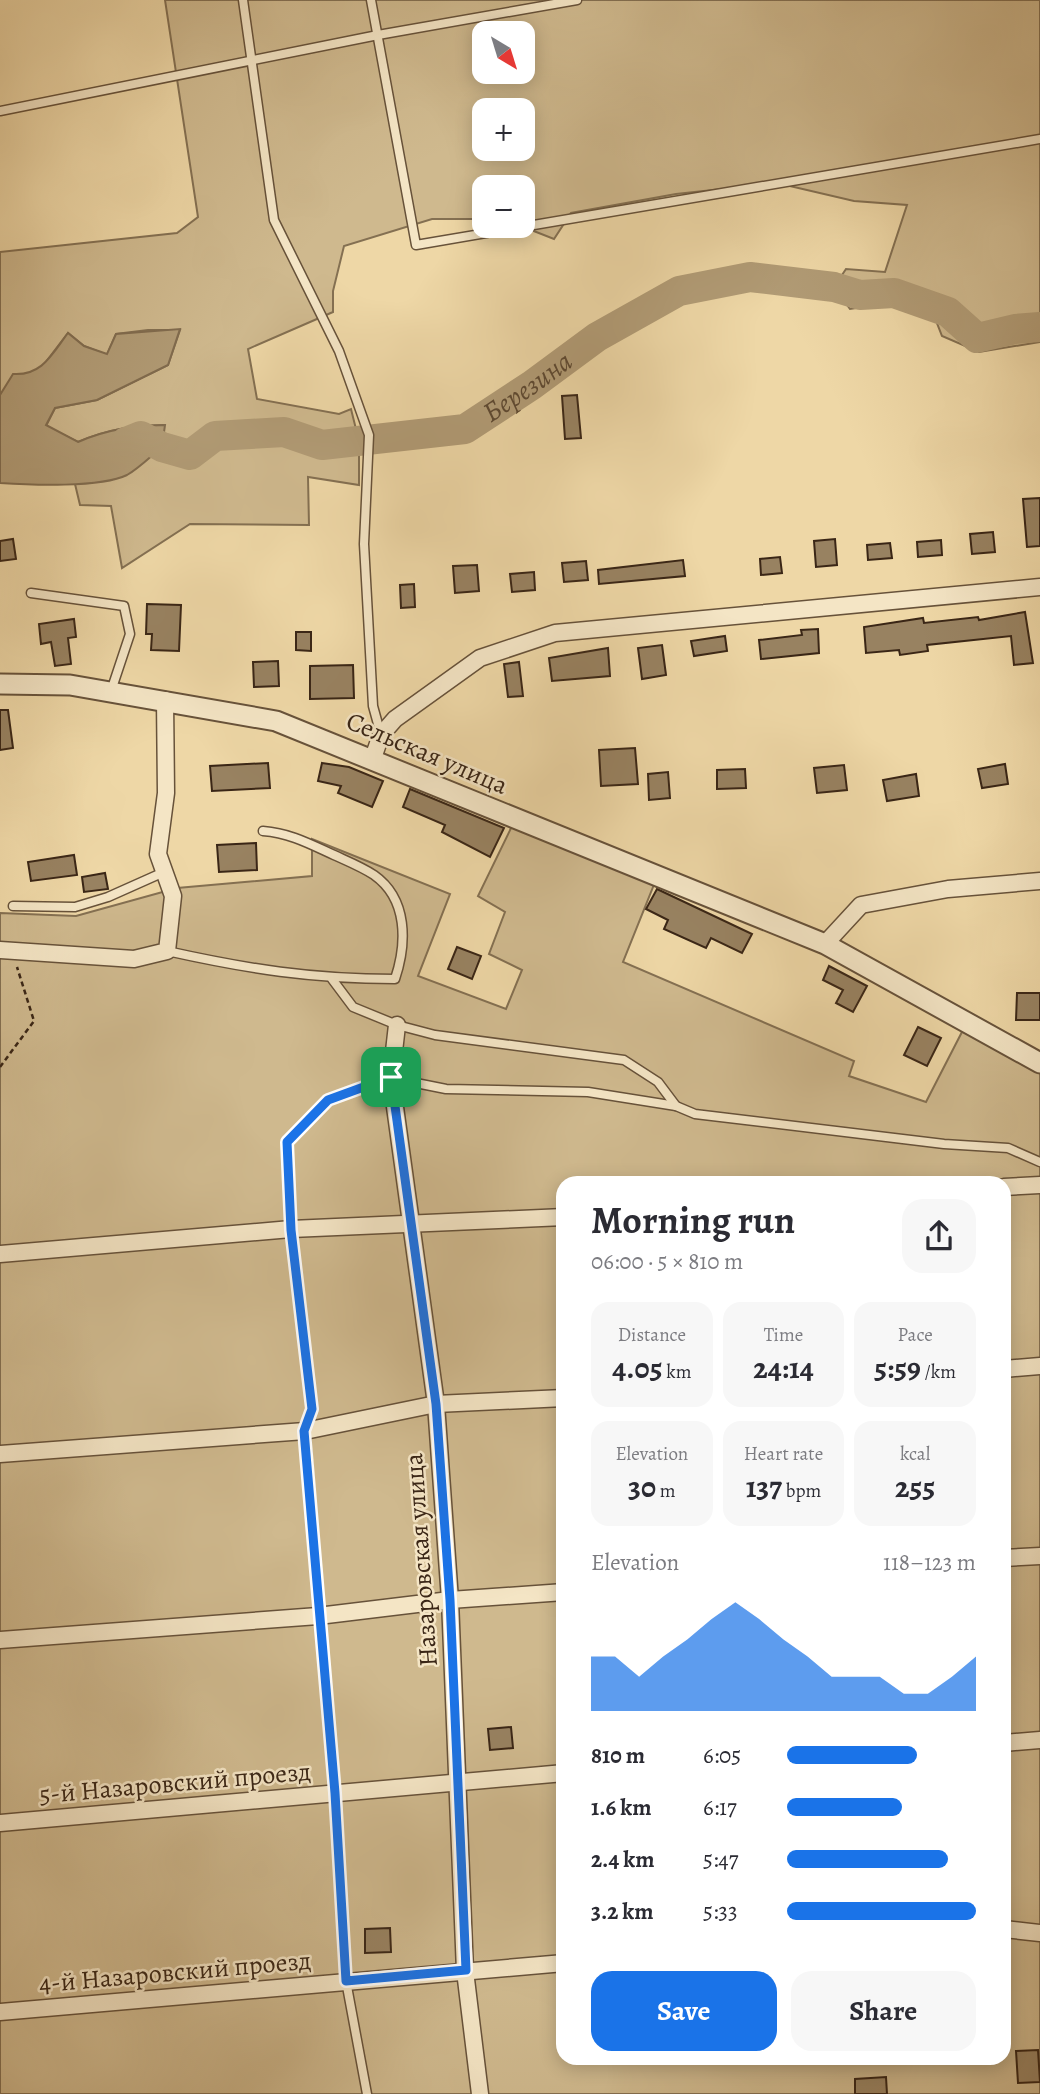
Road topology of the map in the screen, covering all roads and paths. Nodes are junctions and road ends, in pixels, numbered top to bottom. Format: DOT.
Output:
graph roads {
  1 [pos="243,0"];
  2 [pos="371,0"];
  3 [pos="578,0"];
  4 [pos="377,34"];
  5 [pos="251,60"];
  6 [pos="0,111"];
  7 [pos="1040,139"];
  8 [pos="1040,587"];
  9 [pos="31,593"];
  10 [pos="0,684"];
  11 [pos="111,691"];
  12 [pos="165,700"];
  13 [pos="381,735"];
  14 [pos="373,758"];
  15 [pos="263,831"];
  16 [pos="164,872"];
  17 [pos="1040,881"];
  18 [pos="13,906"];
  19 [pos="825,944"];
  20 [pos="6,950"];
  21 [pos="167,951"];
  22 [pos="332,979"];
  23 [pos="397,1025"];
  24 [pos="1040,1063"];
  25 [pos="0,1067"];
  26 [pos="391,1077"];
  27 [pos="677,1106"];
  28 [pos="1040,1162"];
  29 [pos="1040,1185"];
  30 [pos="1011,1187"];
  31 [pos="556,1217"];
  32 [pos="411,1223"];
  33 [pos="291,1230"];
  34 [pos="0,1254"];
  35 [pos="1040,1366"];
  36 [pos="1011,1368"];
  37 [pos="556,1398"];
  38 [pos="436,1404"];
  39 [pos="304,1431"];
  40 [pos="0,1454"];
  41 [pos="1040,1556"];
  42 [pos="1011,1558"];
  43 [pos="556,1593"];
  44 [pos="450,1600"];
  45 [pos="318,1616"];
  46 [pos="0,1640"];
  47 [pos="1040,1740"];
  48 [pos="1011,1742"];
  49 [pos="556,1774"];
  50 [pos="457,1781"];
  51 [pos="335,1793"];
  52 [pos="0,1824"];
  53 [pos="1011,1930"];
  54 [pos="1040,1933"];
  55 [pos="556,1964"];
  56 [pos="466,1970"];
  57 [pos="346,1981"];
  58 [pos="0,2012"];
  59 [pos="367,2094"];
  60 [pos="480,2094"];
  1 -- 5 [label="lane"];
  2 -- 4 [label="lane"];
  3 -- 4 [label="lane"];
  4 -- 5 [label="lane"];
  4 -- 7 [label="lane"];
  5 -- 6 [label="lane"];
  5 -- 13 [label="lane"];
  8 -- 13 [label="street"];
  9 -- 11 [label="lane"];
  10 -- 11 [label="street, Сельская улица"];
  11 -- 12 [label="street, Сельская улица"];
  12 -- 14 [label="street, Сельская улица"];
  12 -- 16 [label="street"];
  13 -- 14 [label="street"];
  14 -- 19 [label="street, Сельская улица"];
  15 -- 22 [label="lane"];
  16 -- 18 [label="lane"];
  16 -- 21 [label="street"];
  17 -- 19 [label="street"];
  19 -- 24 [label="street, Сельская улица"];
  20 -- 21 [label="street"];
  20 -- 25 [label="path"];
  21 -- 22 [label="lane"];
  22 -- 23 [label="lane"];
  23 -- 26 [label="street, Назаровская улица"];
  23 -- 27 [label="lane"];
  26 -- 27 [label="lane"];
  26 -- 32 [label="street, Назаровская улица"];
  26 -- 33 [label="lane"];
  27 -- 28 [label="lane"];
  29 -- 30 [label="street"];
  31 -- 32 [label="street"];
  32 -- 33 [label="street"];
  32 -- 38 [label="street, Назаровская улица"];
  33 -- 34 [label="street"];
  33 -- 39 [label="lane"];
  35 -- 36 [label="street"];
  37 -- 38 [label="street"];
  38 -- 39 [label="street"];
  38 -- 44 [label="street, Назаровская улица"];
  39 -- 40 [label="street"];
  39 -- 45 [label="lane"];
  41 -- 42 [label="street"];
  43 -- 44 [label="street"];
  44 -- 45 [label="street"];
  44 -- 50 [label="street, Назаровская улица"];
  45 -- 46 [label="street"];
  45 -- 51 [label="lane"];
  47 -- 48 [label="street"];
  49 -- 50 [label="street, 5-й Назаровский проезд"];
  50 -- 51 [label="street, 5-й Назаровский проезд"];
  50 -- 56 [label="street, Назаровская улица"];
  51 -- 52 [label="street, 5-й Назаровский проезд"];
  51 -- 57 [label="lane"];
  53 -- 54 [label="street"];
  55 -- 56 [label="street, 4-й Назаровский проезд"];
  56 -- 57 [label="street, 4-й Назаровский проезд"];
  56 -- 60 [label="street, Назаровская улица"];
  57 -- 58 [label="street, 4-й Назаровский проезд"];
  57 -- 59 [label="lane"];
}
